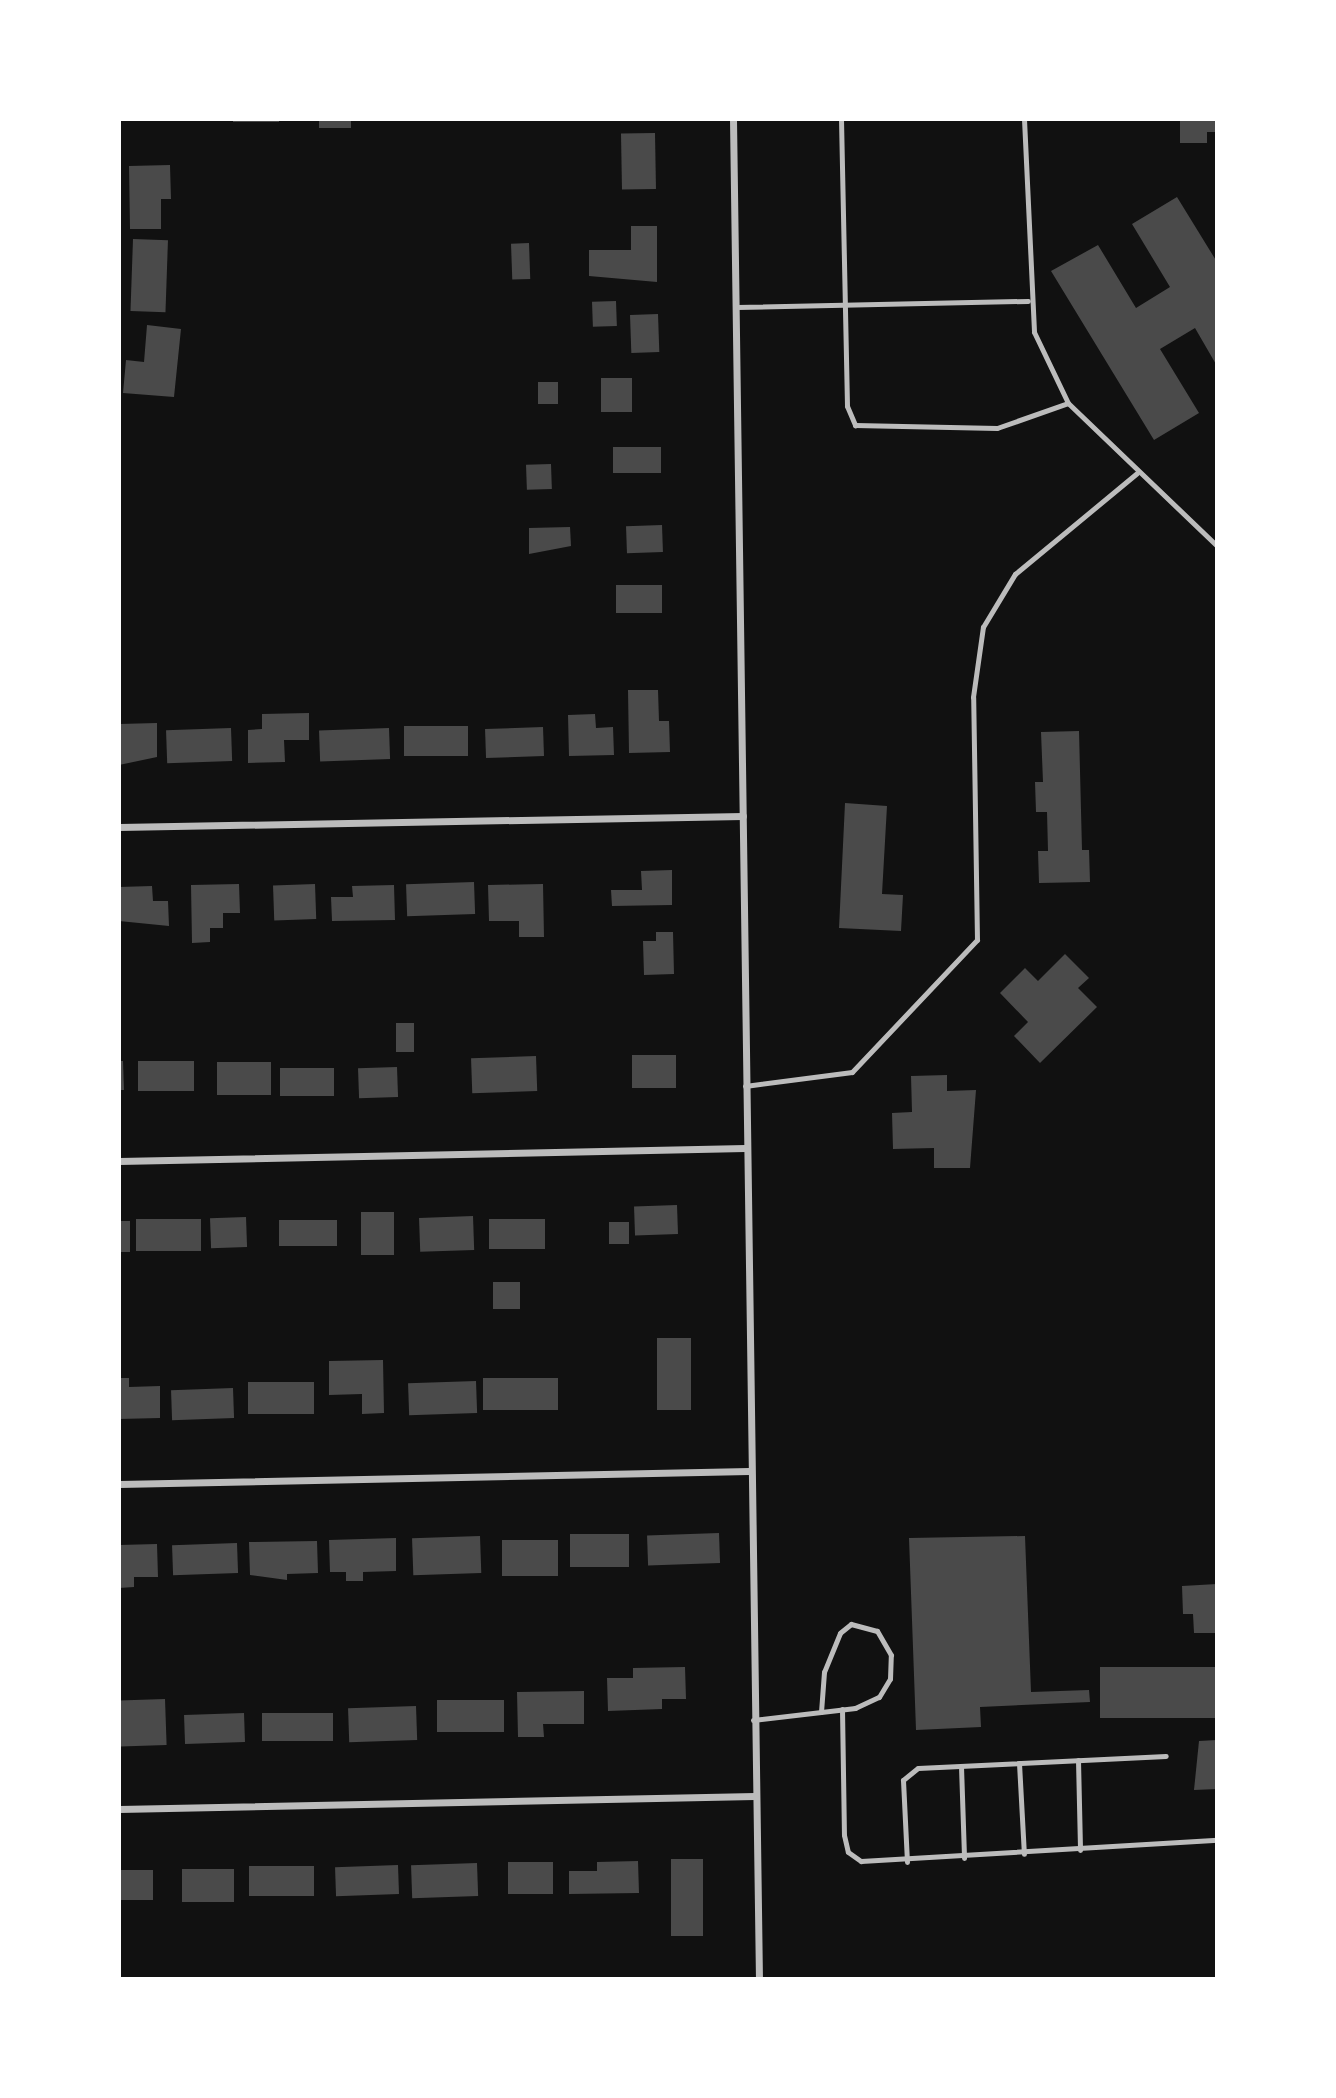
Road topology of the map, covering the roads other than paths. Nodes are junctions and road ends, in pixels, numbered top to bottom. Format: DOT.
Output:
graph roads {
  1 [pos="733,119"];
  2 [pos="841,119"];
  3 [pos="1024,119"];
  4 [pos="1028,301"];
  5 [pos="845,306"];
  6 [pos="737,307"];
  7 [pos="1068,403"];
  8 [pos="1137,473"];
  9 [pos="1217,547"];
  10 [pos="743,816"];
  11 [pos="119,827"];
  12 [pos="745,1086"];
  13 [pos="745,1148"];
  14 [pos="119,1161"];
  15 [pos="749,1471"];
  16 [pos="119,1484"];
  17 [pos="842,1709"];
  18 [pos="821,1712"];
  19 [pos="753,1720"];
  20 [pos="1166,1756"];
  21 [pos="1078,1760"];
  22 [pos="1019,1763"];
  23 [pos="961,1766"];
  24 [pos="755,1796"];
  25 [pos="119,1809"];
  26 [pos="1217,1840"];
  27 [pos="1080,1850"];
  28 [pos="1024,1854"];
  29 [pos="964,1858"];
  30 [pos="907,1862"];
  31 [pos="759,1979"];
  1 -- 6 [label="street"];
  2 -- 5 [label="lane"];
  3 -- 4 [label="lane"];
  4 -- 5 [label="lane"];
  4 -- 7 [label="lane"];
  5 -- 6 [label="lane"];
  5 -- 7 [label="lane"];
  6 -- 10 [label="street"];
  7 -- 8 [label="lane"];
  8 -- 9 [label="lane"];
  8 -- 12 [label="lane"];
  10 -- 11 [label="street"];
  10 -- 12 [label="street"];
  12 -- 13 [label="street"];
  13 -- 14 [label="street"];
  13 -- 15 [label="street"];
  15 -- 16 [label="street"];
  15 -- 19 [label="street"];
  17 -- 18 [label="lane"];
  17 -- 18 [label="lane"];
  17 -- 30 [label="lane"];
  18 -- 19 [label="lane"];
  19 -- 24 [label="street"];
  20 -- 21 [label="lane"];
  21 -- 22 [label="lane"];
  21 -- 27 [label="lane"];
  22 -- 23 [label="lane"];
  22 -- 28 [label="lane"];
  23 -- 29 [label="lane"];
  23 -- 30 [label="lane"];
  24 -- 25 [label="street"];
  24 -- 31 [label="street"];
  26 -- 27 [label="lane"];
  27 -- 28 [label="lane"];
  28 -- 29 [label="lane"];
  29 -- 30 [label="lane"];
}
